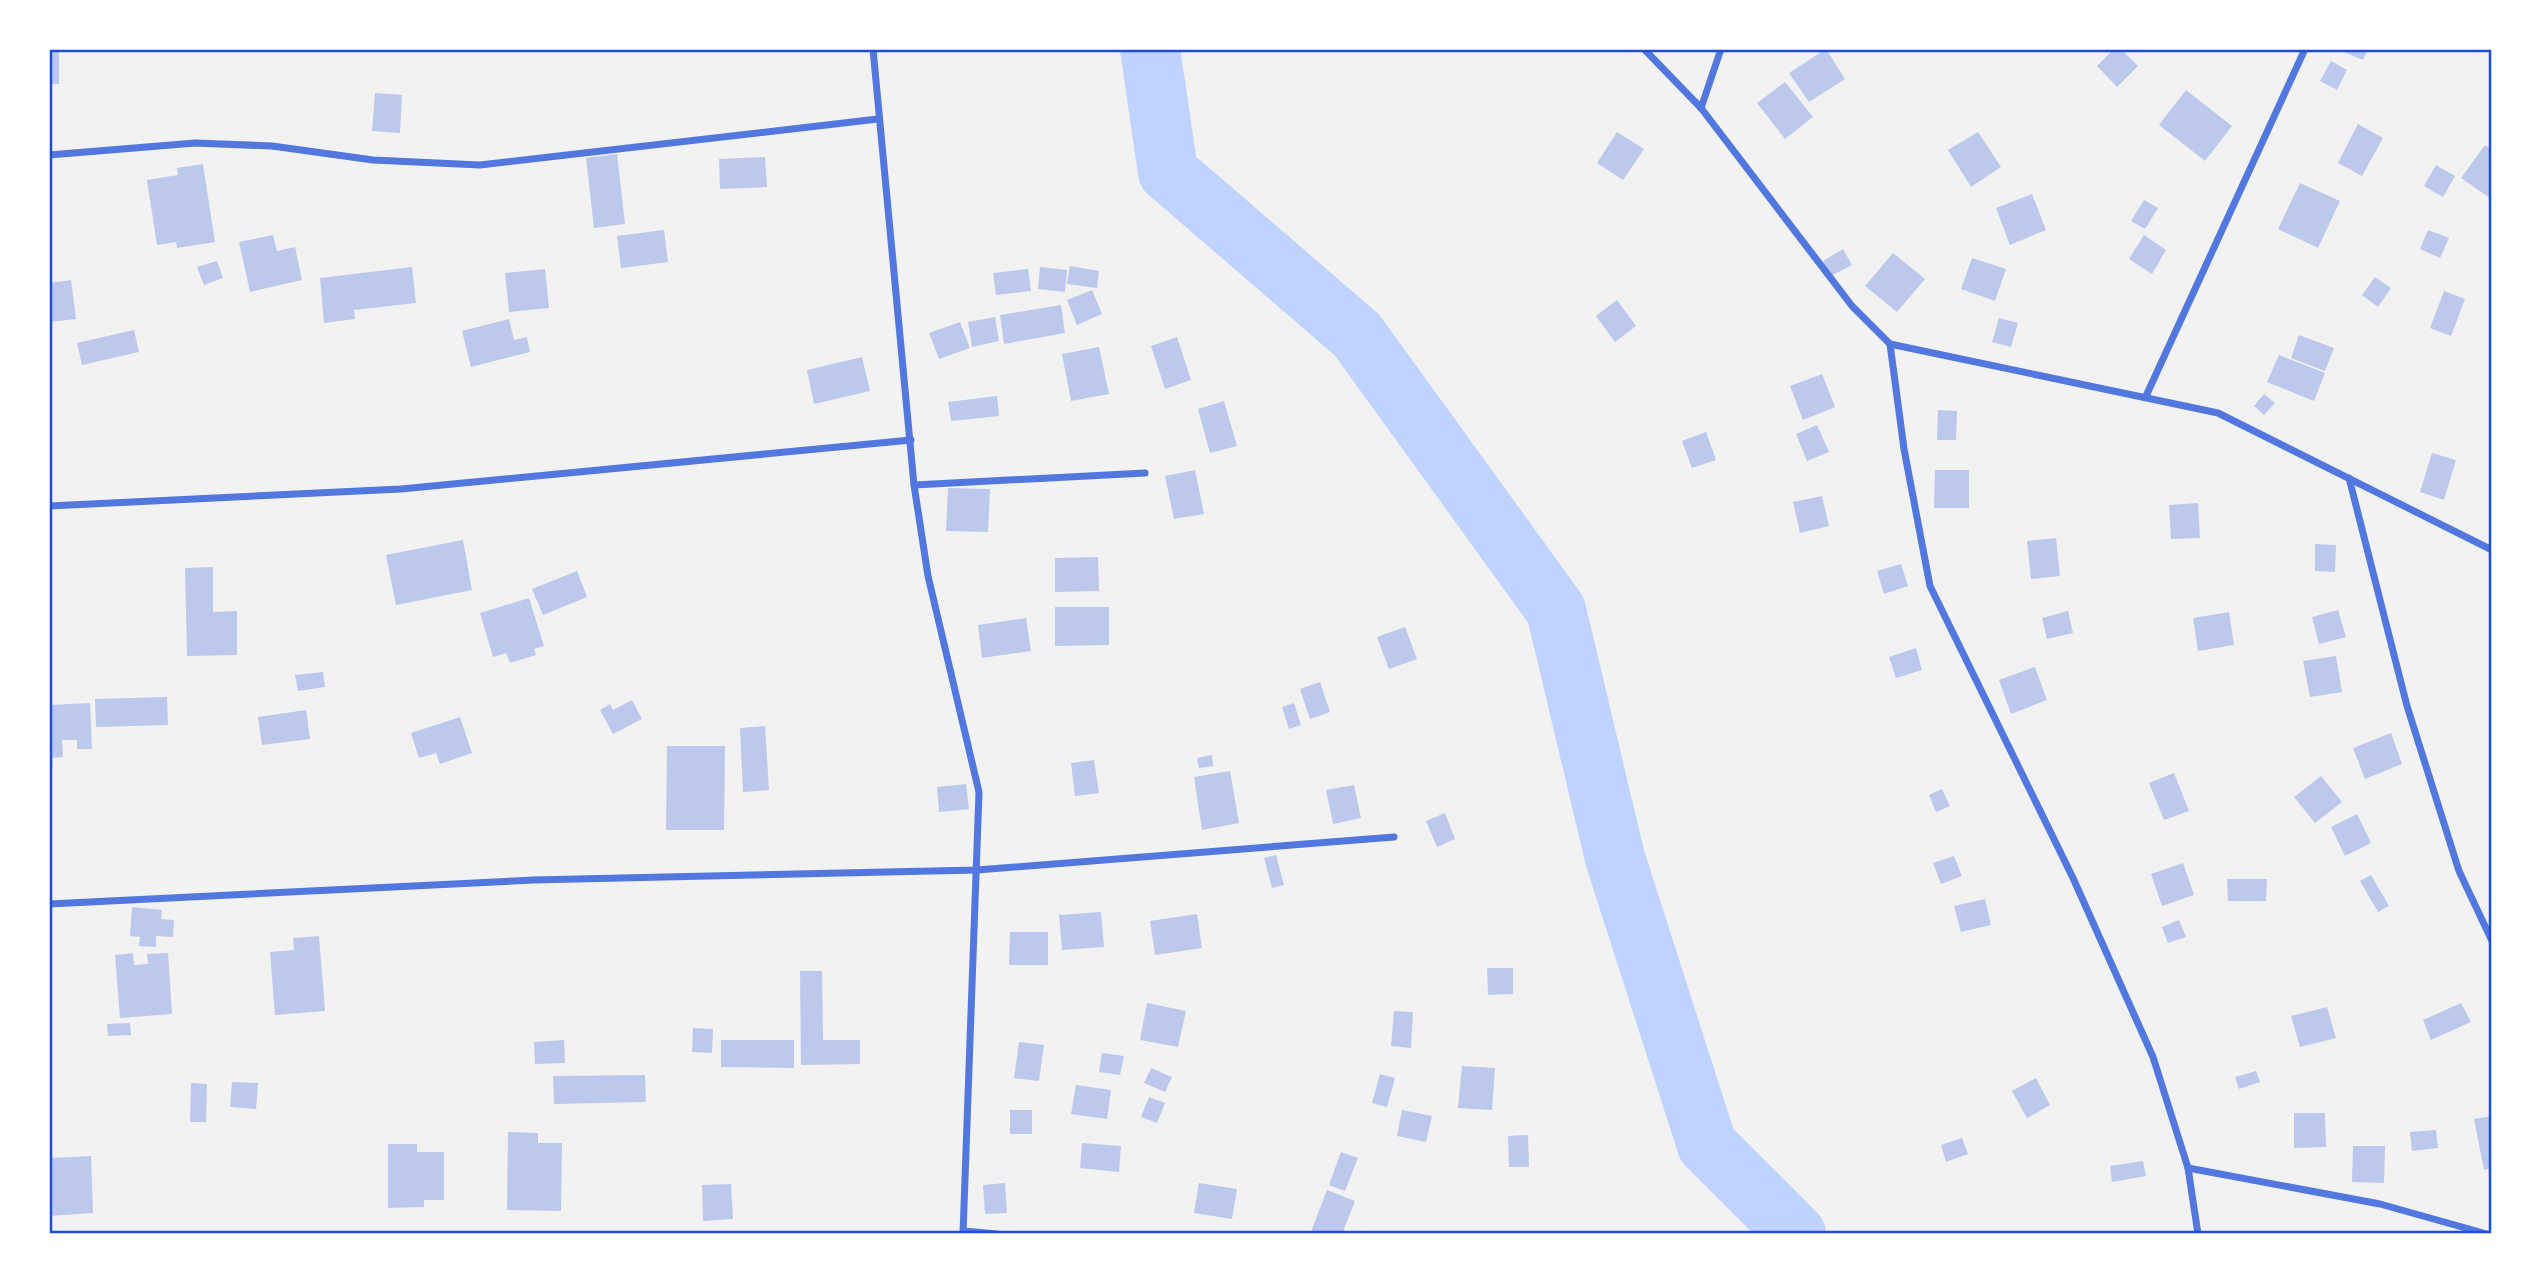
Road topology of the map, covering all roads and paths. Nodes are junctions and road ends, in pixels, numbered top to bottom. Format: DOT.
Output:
graph roads {
  1 [pos="873,49"];
  2 [pos="1644,49"];
  3 [pos="1721,49"];
  4 [pos="2305,49"];
  5 [pos="1701,108"];
  6 [pos="878,119"];
  7 [pos="49,155"];
  8 [pos="1890,344"];
  9 [pos="2146,396"];
  10 [pos="911,440"];
  11 [pos="1145,472"];
  12 [pos="2349,478"];
  13 [pos="914,485"];
  14 [pos="49,506"];
  15 [pos="2492,550"];
  16 [pos="1394,837"];
  17 [pos="977,870"];
  18 [pos="49,904"];
  19 [pos="2492,941"];
  20 [pos="2188,1168"];
  21 [pos="963,1232"];
  22 [pos="998,1234"];
  23 [pos="2198,1234"];
  24 [pos="2487,1234"];
  1 -- 6 [label="street"];
  2 -- 5 [label="street"];
  3 -- 5 [label="street"];
  4 -- 9 [label="street"];
  5 -- 8 [label="street"];
  6 -- 7 [label="street"];
  6 -- 10 [label="street"];
  8 -- 9 [label="street"];
  8 -- 20 [label="street"];
  9 -- 12 [label="street"];
  10 -- 13 [label="street"];
  10 -- 14 [label="street"];
  11 -- 13 [label="street"];
  12 -- 15 [label="street"];
  12 -- 19 [label="street"];
  13 -- 17 [label="street"];
  16 -- 17 [label="street"];
  17 -- 18 [label="street"];
  17 -- 21 [label="street"];
  20 -- 23 [label="street"];
  20 -- 24 [label="street"];
  21 -- 22 [label="street"];
}
